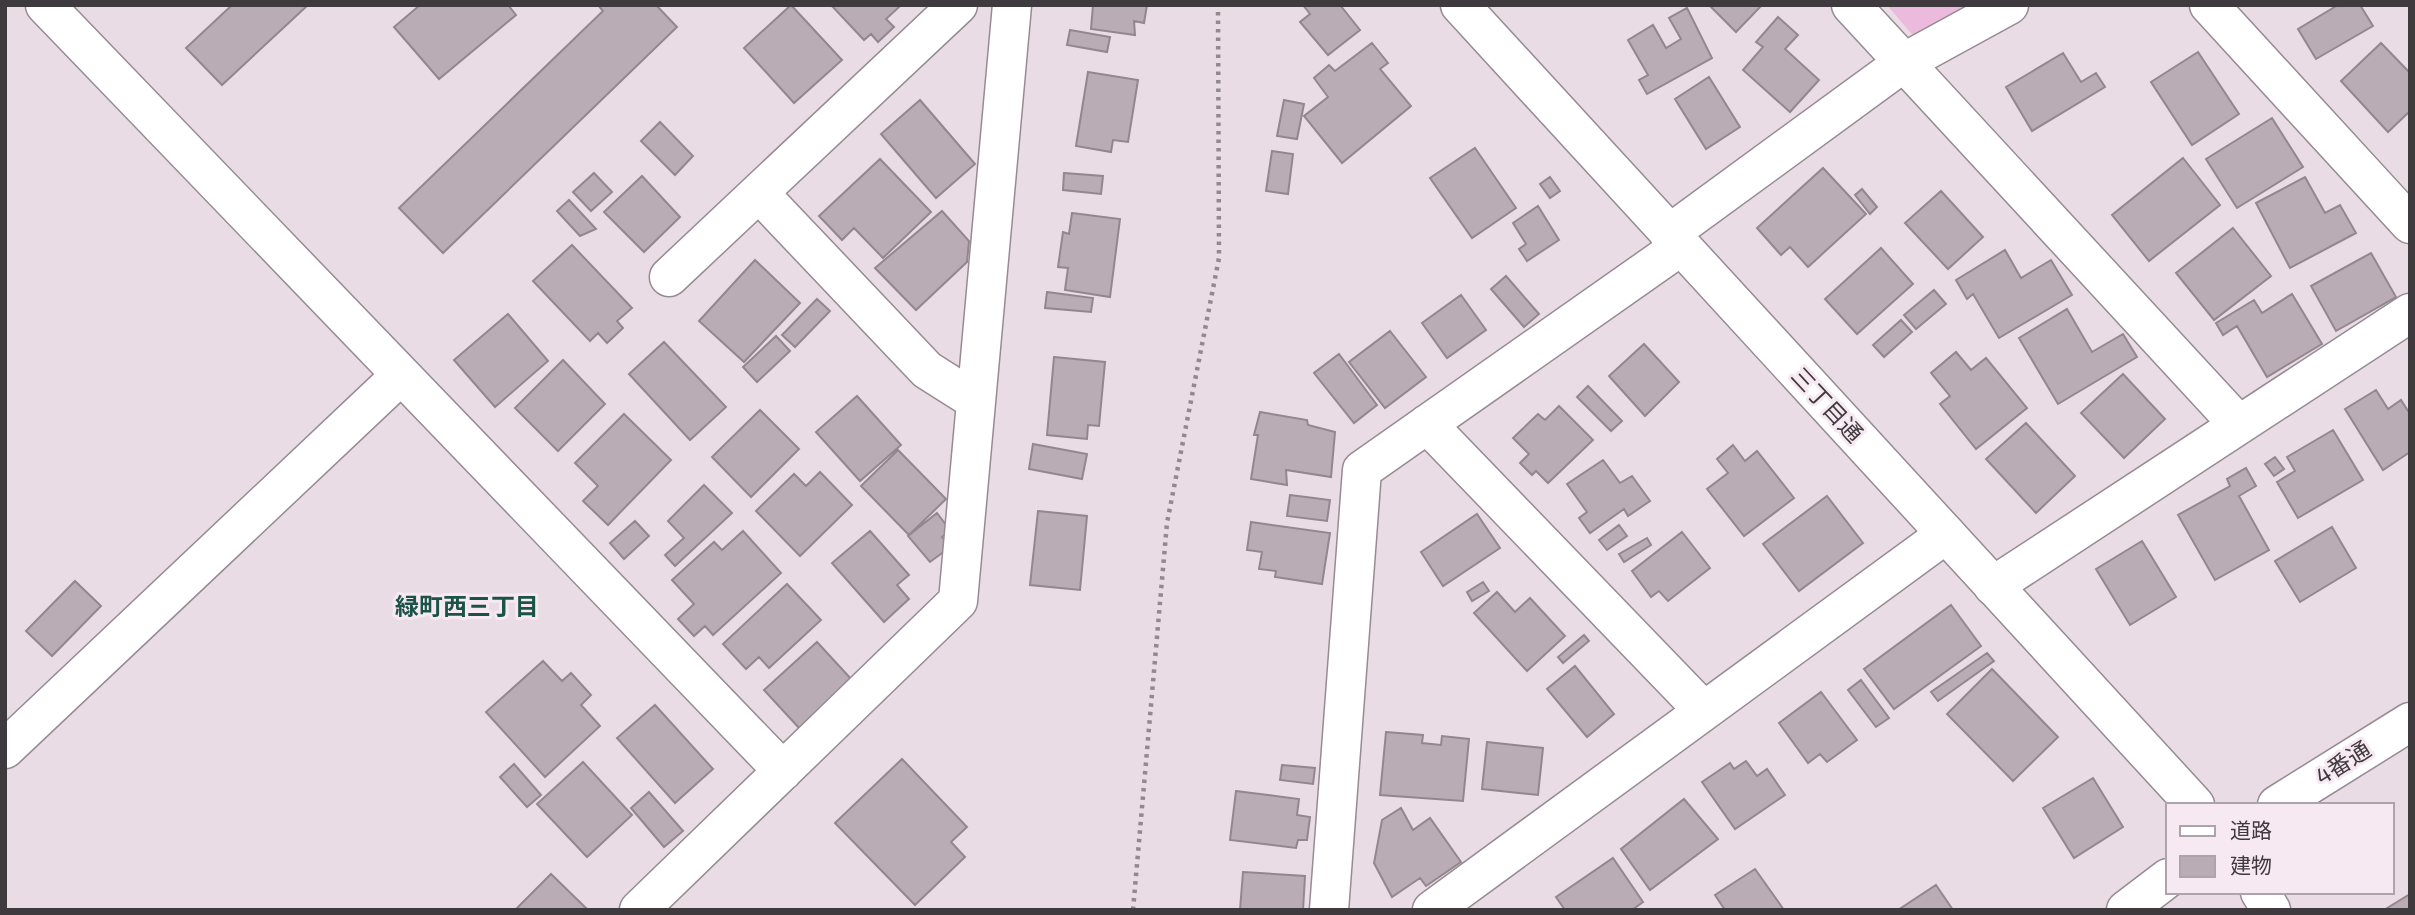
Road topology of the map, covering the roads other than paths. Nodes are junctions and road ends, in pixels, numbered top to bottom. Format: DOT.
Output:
graph roads {
  1 [pos="45,5"];
  2 [pos="958,5"];
  3 [pos="1012,5"];
  4 [pos="1460,5"];
  5 [pos="1851,5"];
  6 [pos="2009,5"];
  7 [pos="2209,5"];
  8 [pos="1903,63"];
  9 [pos="759,193"];
  10 [pos="2410,224"];
  11 [pos="1675,240"];
  12 [pos="669,277"];
  13 [pos="2410,313"];
  14 [pos="401,374"];
  15 [pos="976,401"];
  16 [pos="1427,424"];
  17 [pos="2238,425"];
  18 [pos="1946,534"];
  19 [pos="1993,586"];
  20 [pos="1703,711"];
  21 [pos="2410,722"];
  22 [pos="5,749"];
  23 [pos="783,771"];
  24 [pos="2193,803"];
  25 [pos="2280,803"];
  26 [pos="2166,880"];
  27 [pos="2261,894"];
  28 [pos="639,910"];
  29 [pos="1329,910"];
  30 [pos="1432,910"];
  31 [pos="2126,910"];
  32 [pos="2271,910"];
  1 -- 14 [label="street"];
  2 -- 9 [label="street"];
  3 -- 15 [label="street"];
  4 -- 11 [label="street, 三丁目通"];
  5 -- 8 [label="street"];
  6 -- 8 [label="street"];
  7 -- 10 [label="street"];
  8 -- 11 [label="street"];
  8 -- 17 [label="street"];
  9 -- 12 [label="street"];
  9 -- 15 [label="street"];
  11 -- 16 [label="street"];
  11 -- 18 [label="street, 三丁目通"];
  13 -- 17 [label="street"];
  14 -- 22 [label="street"];
  14 -- 23 [label="street"];
  15 -- 23 [label="street"];
  16 -- 20 [label="street"];
  16 -- 29 [label="street"];
  17 -- 19 [label="street"];
  18 -- 19 [label="street, 三丁目通"];
  18 -- 20 [label="street"];
  19 -- 24 [label="street, 三丁目通"];
  20 -- 30 [label="street"];
  21 -- 25 [label="street, 4番通"];
  23 -- 28 [label="street"];
  26 -- 31 [label="street"];
  27 -- 32 [label="street"];
}
